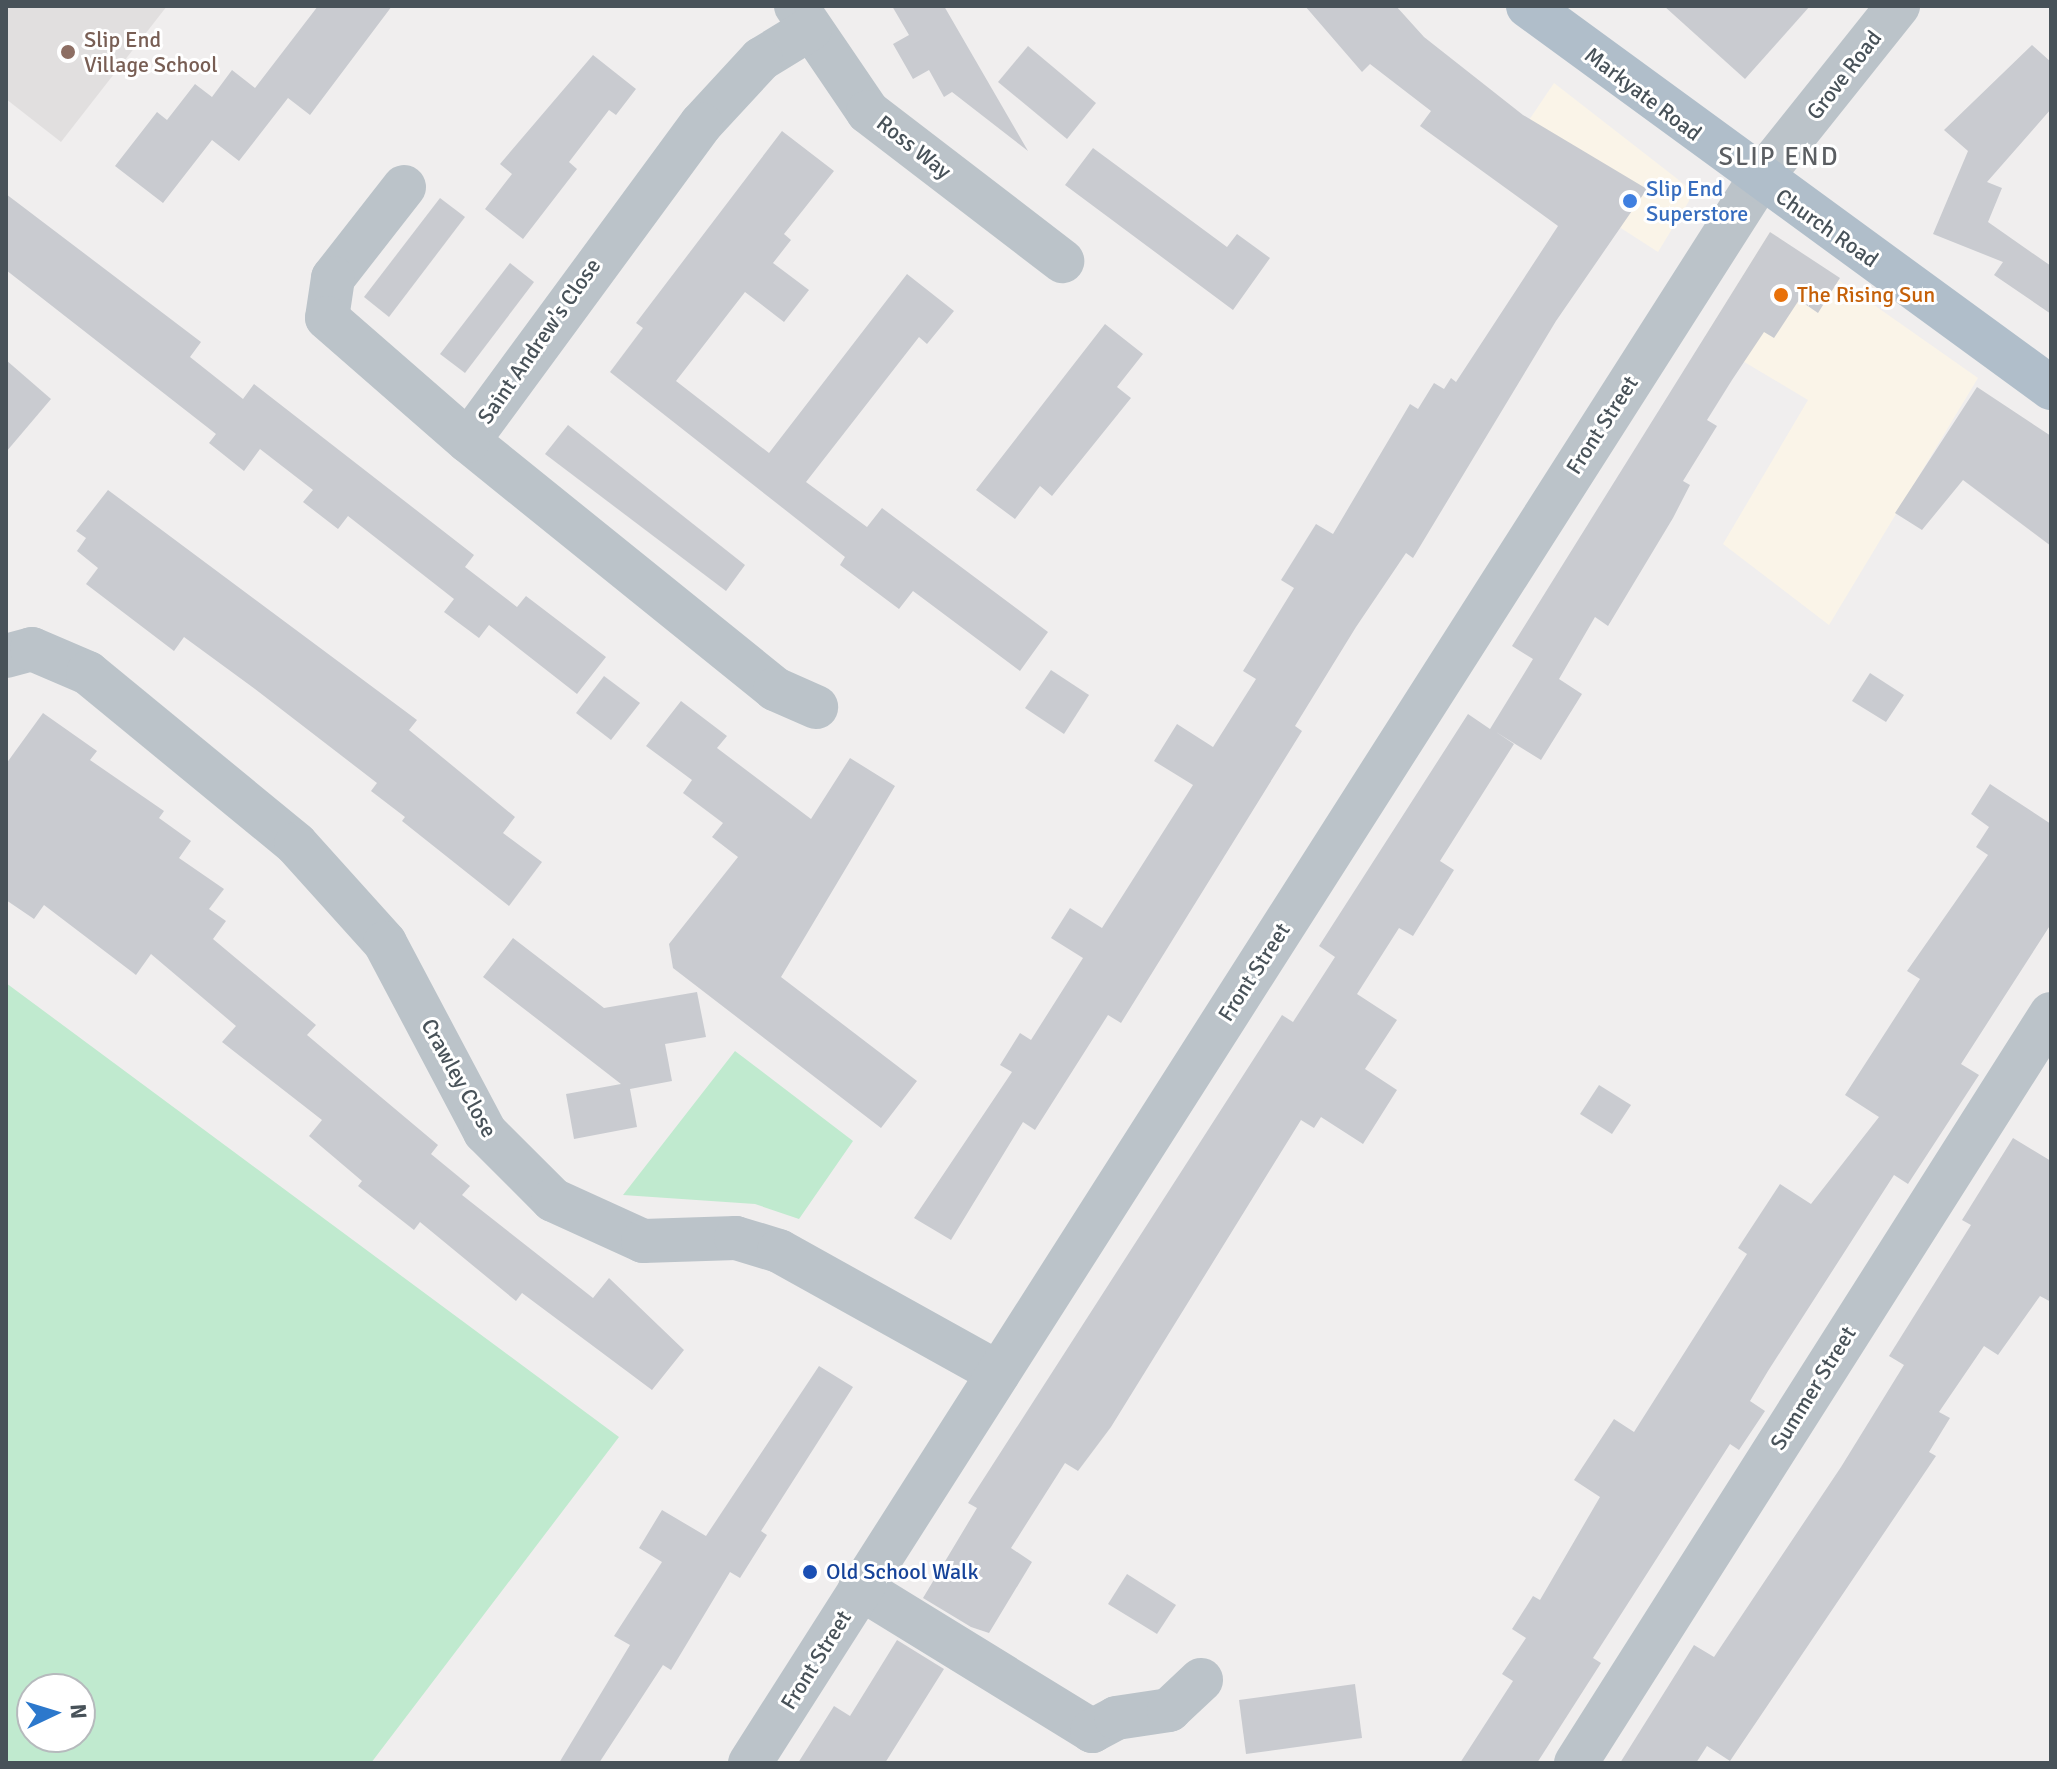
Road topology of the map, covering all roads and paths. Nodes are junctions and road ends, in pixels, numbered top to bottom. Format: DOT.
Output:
graph roads {
  1 [pos="1528,6"];
  2 [pos="1898,6"];
  3 [pos="803,18"];
  4 [pos="1759,180"];
  5 [pos="404,187"];
  6 [pos="1062,261"];
  7 [pos="2051,388"];
  8 [pos="468,441"];
  9 [pos="6,656"];
  10 [pos="816,707"];
  11 [pos="2051,1014"];
  12 [pos="998,1373"];
  13 [pos="860,1588"];
  14 [pos="1201,1680"];
  15 [pos="1084,1747"];
  16 [pos="750,1763"];
  17 [pos="1576,1763"];
  1 -- 4 [label="main road, Markyate Road"];
  2 -- 4 [label="street, Grove Road"];
  3 -- 6 [label="street, Ross Way"];
  3 -- 8 [label="street, Saint Andrew's Close"];
  4 -- 7 [label="main road, Church Road"];
  4 -- 12 [label="street, Front Street"];
  5 -- 8 [label="street"];
  8 -- 10 [label="street, Saint Andrew's Close"];
  9 -- 12 [label="street, Crawley Close"];
  11 -- 17 [label="street, Summer Street"];
  12 -- 13 [label="street, Front Street"];
  13 -- 15 [label="street"];
  13 -- 16 [label="street, Front Street"];
  14 -- 15 [label="street"];
}
